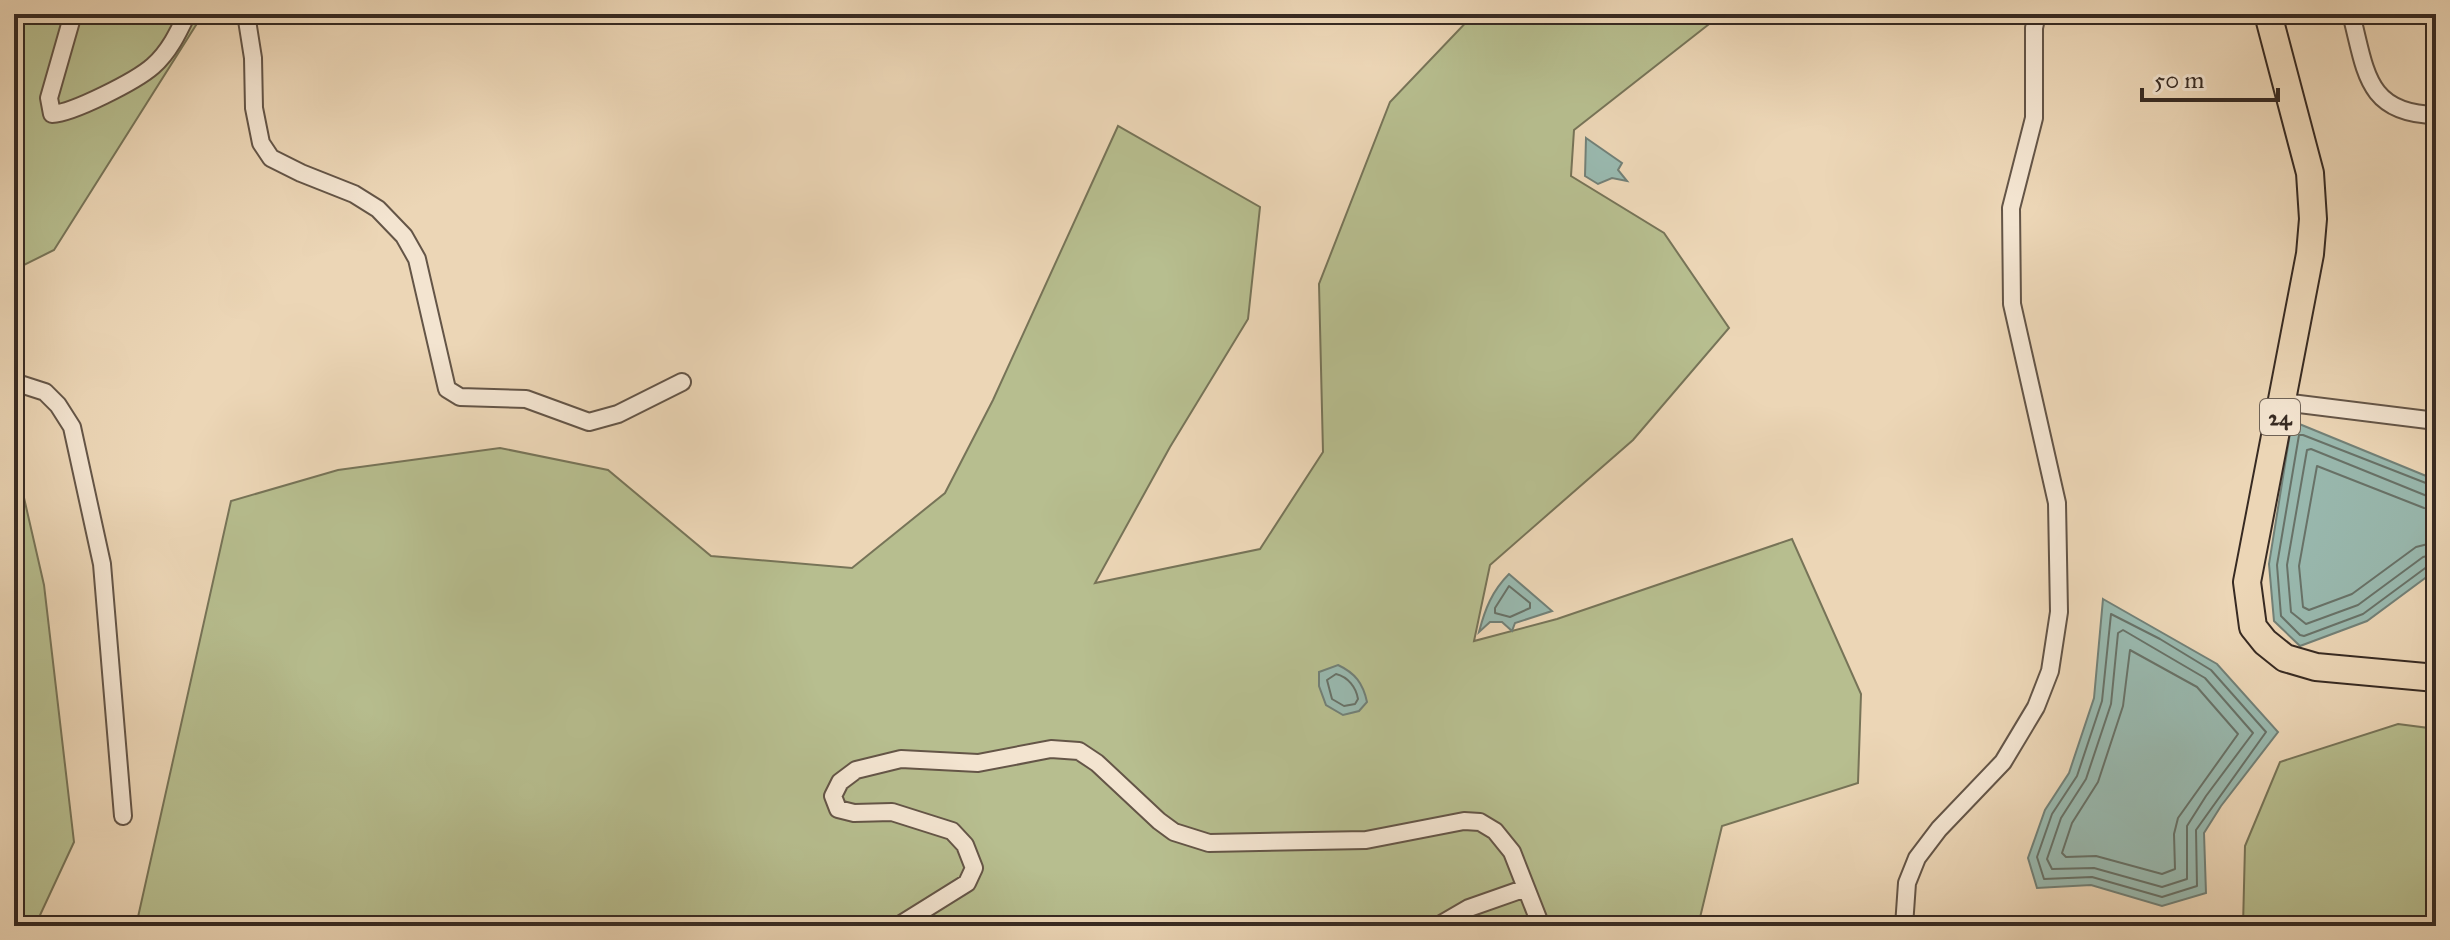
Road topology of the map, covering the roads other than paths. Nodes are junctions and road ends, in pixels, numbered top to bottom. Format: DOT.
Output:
graph roads {
  1 [pos="73,14"];
  2 [pos="187,14"];
  3 [pos="246,14"];
  4 [pos="2037,14"];
  5 [pos="2268,14"];
  6 [pos="2351,14"];
  7 [pos="2436,115"];
  8 [pos="14,382"];
  9 [pos="682,382"];
  10 [pos="2283,402"];
  11 [pos="2436,421"];
  12 [pos="2436,678"];
  13 [pos="123,816"];
  14 [pos="1526,888"];
  15 [pos="898,926"];
  16 [pos="1438,926"];
  17 [pos="1541,926"];
  18 [pos="1904,926"];
  1 -- 2 [label="street"];
  3 -- 9 [label="street"];
  4 -- 18 [label="street"];
  5 -- 10 [label="main road, 24"];
  6 -- 7 [label="street"];
  8 -- 13 [label="street"];
  10 -- 11 [label="street"];
  10 -- 12 [label="main road, 24"];
  14 -- 15 [label="street"];
  14 -- 16 [label="street"];
  14 -- 17 [label="street"];
}
